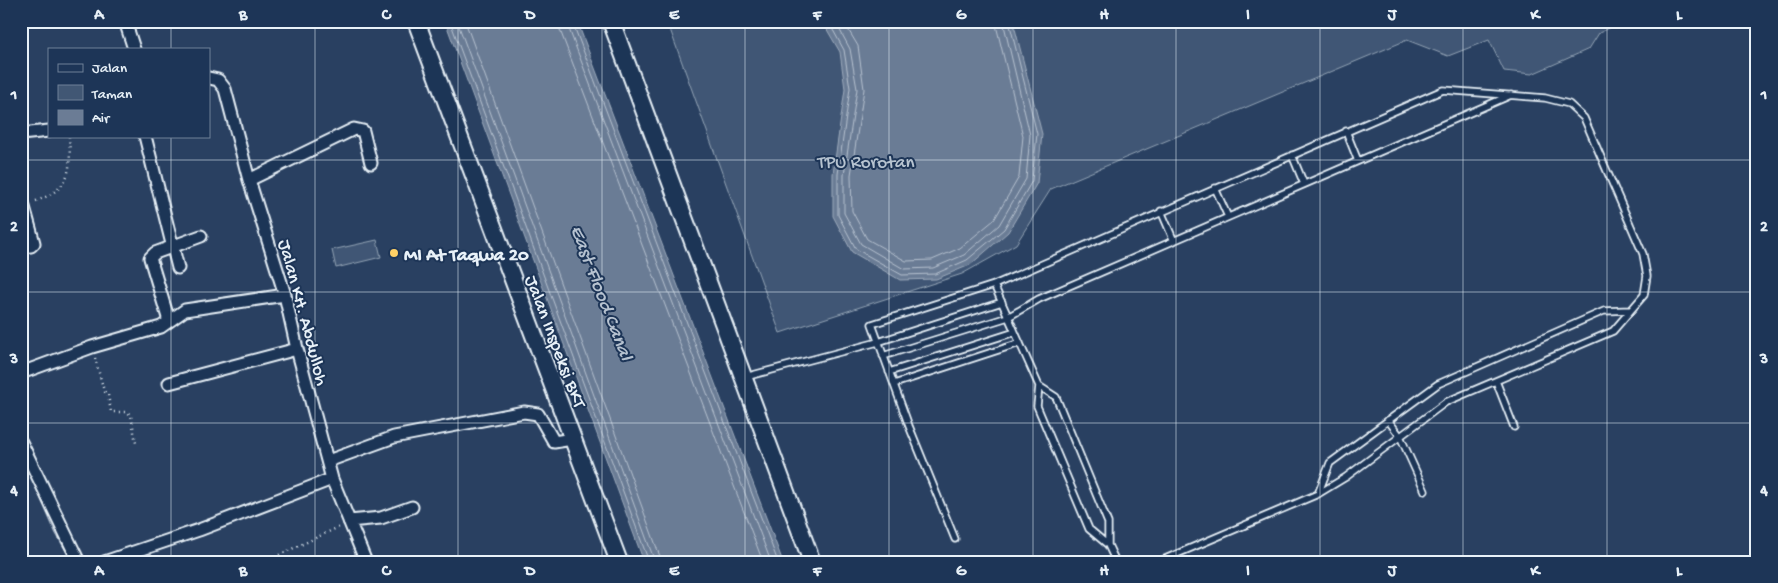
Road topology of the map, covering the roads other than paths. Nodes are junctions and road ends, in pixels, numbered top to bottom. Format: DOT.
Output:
graph roads {
  1 [pos="125,21"];
  2 [pos="416,21"];
  3 [pos="611,21"];
  4 [pos="134,48"];
  5 [pos="210,78"];
  6 [pos="1513,94"];
  7 [pos="48,131"];
  8 [pos="1346,132"];
  9 [pos="21,134"];
  10 [pos="146,138"];
  11 [pos="1292,155"];
  12 [pos="1358,161"];
  13 [pos="371,163"];
  14 [pos="249,180"];
  15 [pos="1304,184"];
  16 [pos="1216,188"];
  17 [pos="22,201"];
  18 [pos="1161,211"];
  19 [pos="1228,217"];
  20 [pos="201,236"];
  21 [pos="1174,240"];
  22 [pos="173,246"];
  23 [pos="21,247"];
  24 [pos="178,268"];
  25 [pos="994,285"];
  26 [pos="285,295"];
  27 [pos="1002,302"];
  28 [pos="1630,310"];
  29 [pos="1008,317"];
  30 [pos="169,321"];
  31 [pos="1015,332"];
  32 [pos="878,342"];
  33 [pos="1020,343"];
  34 [pos="297,349"];
  35 [pos="884,356"];
  36 [pos="889,372"];
  37 [pos="21,374"];
  38 [pos="743,378"];
  39 [pos="1496,381"];
  40 [pos="169,383"];
  41 [pos="894,384"];
  42 [pos="1039,386"];
  43 [pos="1388,420"];
  44 [pos="1514,427"];
  45 [pos="1400,436"];
  46 [pos="572,439"];
  47 [pos="21,442"];
  48 [pos="328,461"];
  49 [pos="332,479"];
  50 [pos="1425,491"];
  51 [pos="1318,494"];
  52 [pos="412,507"];
  53 [pos="349,521"];
  54 [pos="955,538"];
  55 [pos="1108,545"];
  56 [pos="79,562"];
  57 [pos="104,562"];
  58 [pos="366,562"];
  59 [pos="619,562"];
  60 [pos="812,562"];
  61 [pos="1116,562"];
  62 [pos="1158,562"];
  1 -- 4 [label="street"];
  2 -- 46 [label="street, Jalan Inspeksi BKT"];
  3 -- 38 [label="street"];
  5 -- 14 [label="street, Jalan KH. Abdulloh"];
  6 -- 8 [label="lane"];
  6 -- 12 [label="lane"];
  6 -- 28 [label="lane"];
  7 -- 9 [label="street"];
  8 -- 11 [label="lane"];
  8 -- 12 [label="lane"];
  10 -- 22 [label="street"];
  11 -- 15 [label="lane"];
  11 -- 16 [label="lane"];
  12 -- 15 [label="lane"];
  13 -- 14 [label="street"];
  14 -- 26 [label="street, Jalan KH. Abdulloh"];
  15 -- 19 [label="lane"];
  16 -- 18 [label="lane"];
  16 -- 19 [label="lane"];
  17 -- 23 [label="street"];
  18 -- 21 [label="lane"];
  18 -- 25 [label="lane"];
  19 -- 21 [label="lane"];
  20 -- 22 [label="street"];
  21 -- 29 [label="lane"];
  22 -- 24 [label="street"];
  22 -- 30 [label="street"];
  25 -- 27 [label="lane"];
  25 -- 32 [label="lane"];
  26 -- 30 [label="street"];
  26 -- 34 [label="street, Jalan KH. Abdulloh"];
  27 -- 29 [label="lane"];
  27 -- 32 [label="lane"];
  28 -- 39 [label="lane"];
  28 -- 43 [label="lane"];
  29 -- 31 [label="lane"];
  29 -- 35 [label="lane"];
  30 -- 37 [label="street"];
  31 -- 33 [label="lane"];
  31 -- 36 [label="lane"];
  32 -- 35 [label="lane"];
  32 -- 38 [label="lane"];
  33 -- 41 [label="lane"];
  33 -- 42 [label="lane"];
  34 -- 40 [label="street"];
  34 -- 48 [label="street, Jalan KH. Abdulloh"];
  35 -- 36 [label="lane"];
  36 -- 41 [label="lane"];
  38 -- 60 [label="street"];
  39 -- 44 [label="lane"];
  39 -- 45 [label="lane"];
  41 -- 54 [label="lane"];
  42 -- 55 [label="lane"];
  42 -- 55 [label="lane"];
  43 -- 45 [label="lane"];
  43 -- 51 [label="lane"];
  45 -- 50 [label="lane"];
  45 -- 51 [label="lane"];
  46 -- 48 [label="street"];
  46 -- 59 [label="street, Jalan Inspeksi BKT"];
  47 -- 56 [label="street"];
  48 -- 49 [label="street, Jalan KH. Abdulloh"];
  49 -- 53 [label="street, Jalan KH. Abdulloh"];
  49 -- 57 [label="street"];
  51 -- 62 [label="lane"];
  52 -- 53 [label="street"];
  53 -- 58 [label="street, Jalan KH. Abdulloh"];
  55 -- 61 [label="lane"];
}
